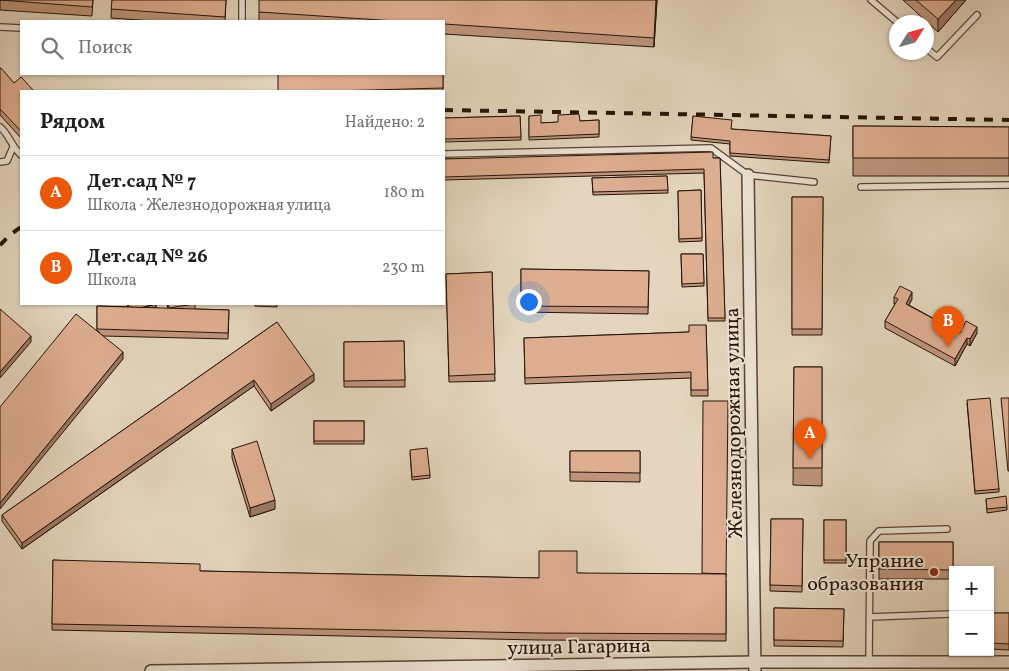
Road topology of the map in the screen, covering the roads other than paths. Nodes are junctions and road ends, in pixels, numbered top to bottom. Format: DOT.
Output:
graph roads {
  1 [pos="242,0"];
  2 [pos="871,0"];
  3 [pos="889,15"];
  4 [pos="976,15"];
  5 [pos="242,20"];
  6 [pos="0,27"];
  7 [pos="20,28"];
  8 [pos="934,55"];
  9 [pos="0,127"];
  10 [pos="13,147"];
  11 [pos="20,154"];
  12 [pos="445,154"];
  13 [pos="0,162"];
  14 [pos="748,175"];
  15 [pos="814,182"];
  16 [pos="1009,185"];
  17 [pos="860,187"];
  18 [pos="947,529"];
  19 [pos="949,614"];
  20 [pos="870,617"];
  21 [pos="1009,662"];
  22 [pos="869,663"];
  23 [pos="755,667"];
  24 [pos="907,667"];
  25 [pos="435,669"];
  26 [pos="221,670"];
  27 [pos="150,671"];
  1 -- 5 [label="lane"];
  2 -- 3 [label="lane"];
  4 -- 8 [label="lane"];
  6 -- 7 [label="lane"];
  9 -- 10 [label="lane"];
  10 -- 11 [label="lane"];
  10 -- 13 [label="lane"];
  12 -- 14 [label="lane"];
  14 -- 15 [label="lane"];
  14 -- 23 [label="street, Железнодорожная улица"];
  16 -- 17 [label="lane"];
  18 -- 20 [label="lane"];
  19 -- 20 [label="lane"];
  20 -- 22 [label="lane"];
  21 -- 24 [label="street, улица Гагарина"];
  22 -- 23 [label="street, улица Гагарина"];
  22 -- 24 [label="street, улица Гагарина"];
  23 -- 25 [label="street, улица Гагарина"];
  25 -- 26 [label="street, улица Гагарина"];
  26 -- 27 [label="street, улица Гагарина"];
}
